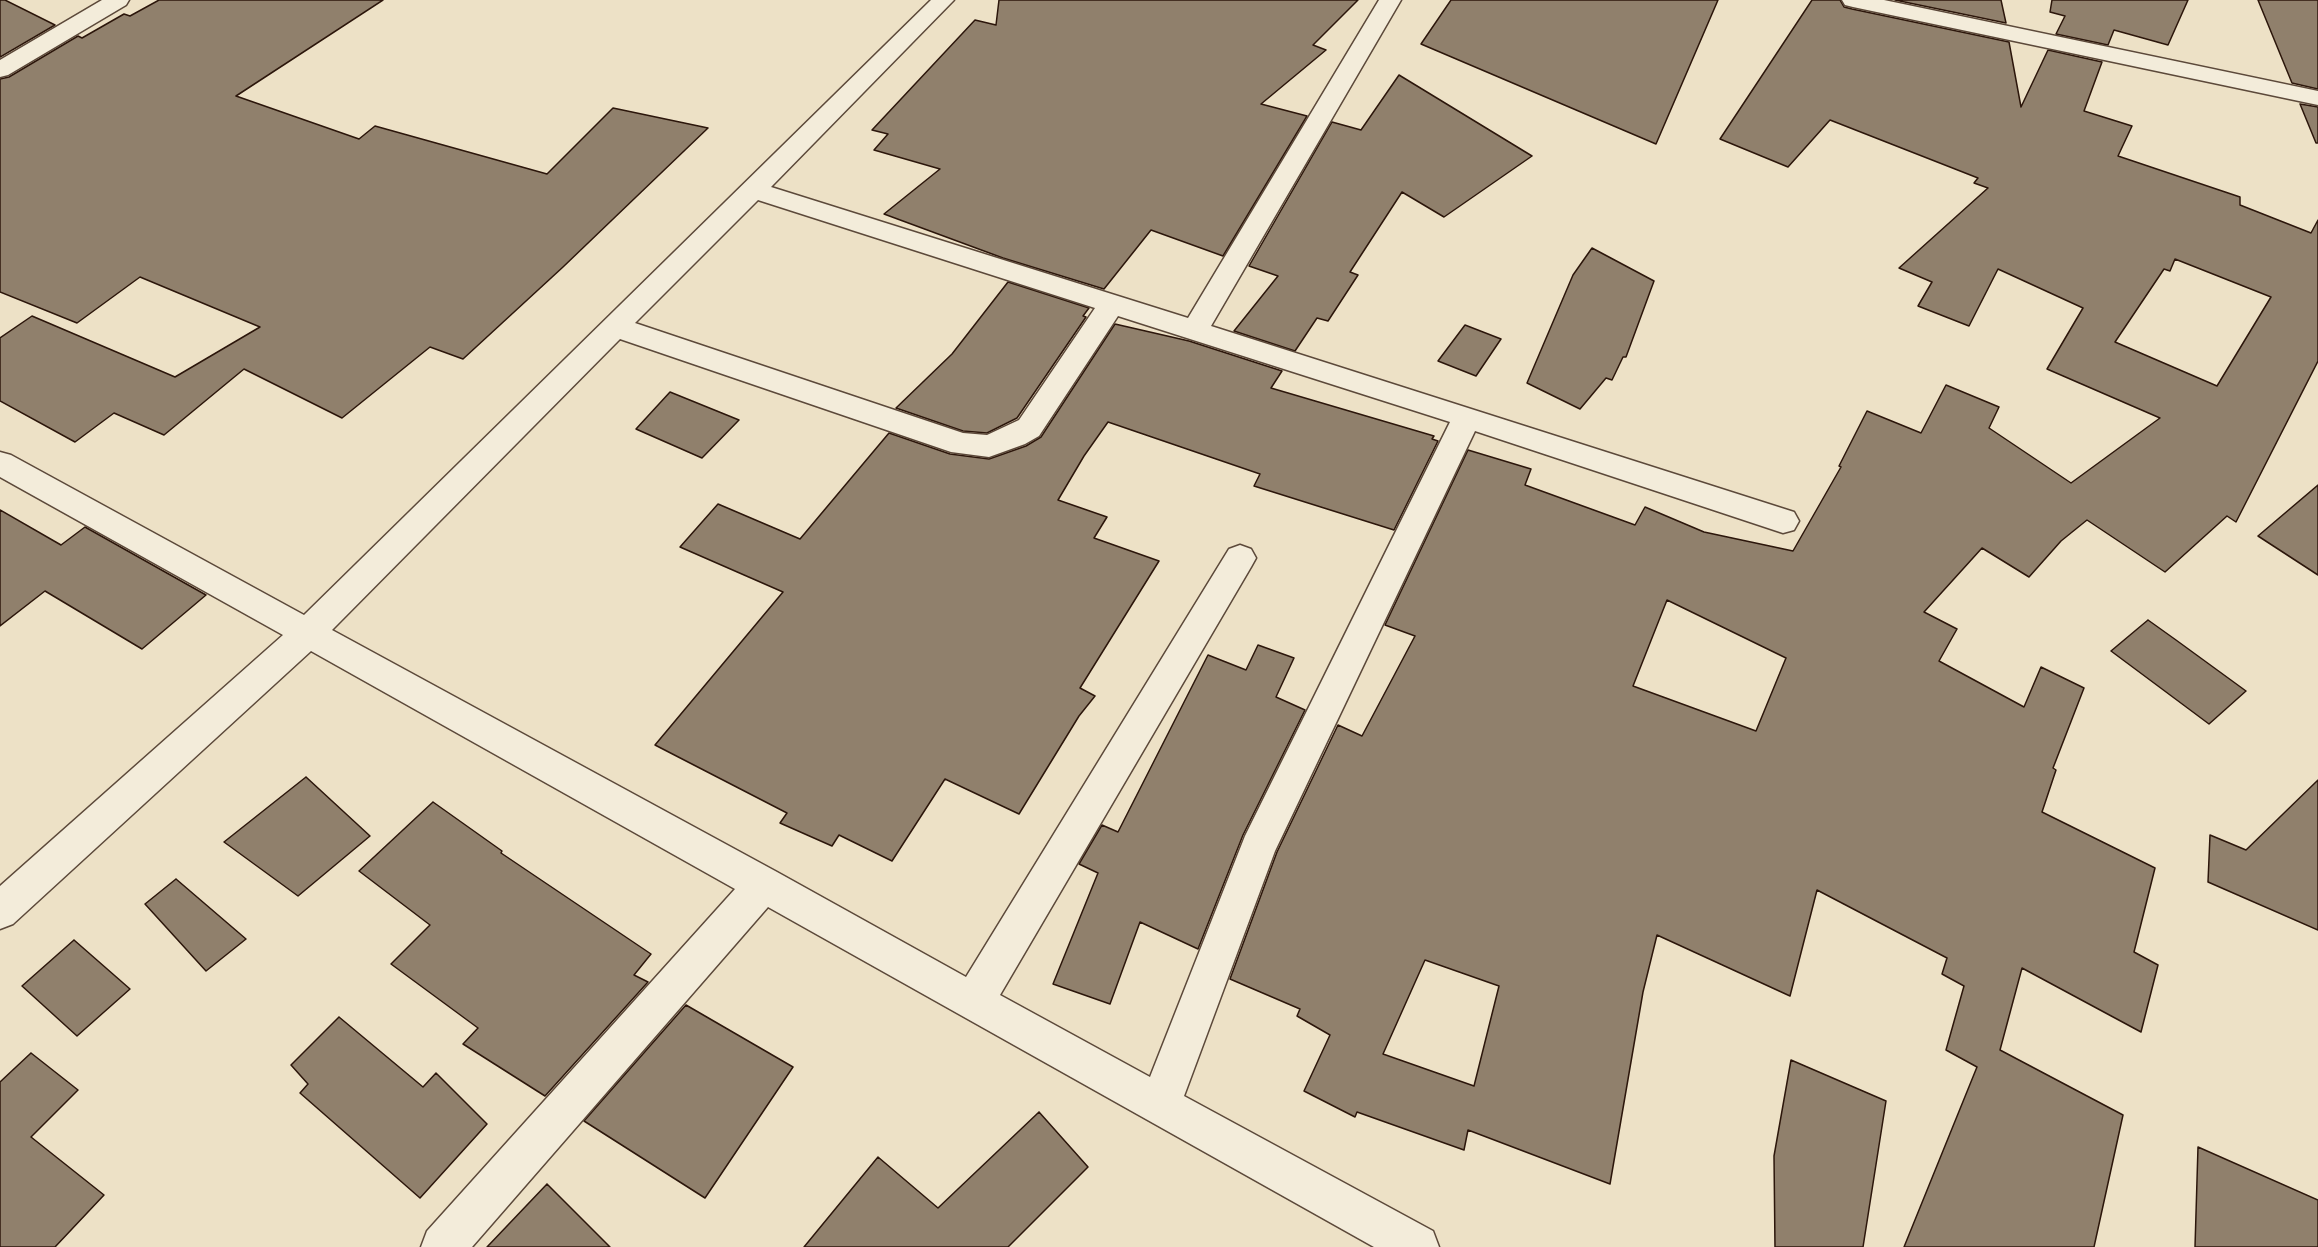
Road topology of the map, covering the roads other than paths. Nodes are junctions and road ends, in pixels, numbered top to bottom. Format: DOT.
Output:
graph roads {
  1 [pos="118,0"];
  2 [pos="943,0"];
  3 [pos="1390,0"];
  4 [pos="1853,0"];
  5 [pos="0,70"];
  6 [pos="2318,98"];
  7 [pos="754,190"];
  8 [pos="1112,304"];
  9 [pos="616,327"];
  10 [pos="1194,330"];
  11 [pos="1467,417"];
  12 [pos="0,463"];
  13 [pos="1783,521"];
  14 [pos="1240,558"];
  15 [pos="308,633"];
  16 [pos="764,884"];
  17 [pos="0,911"];
  18 [pos="974,1000"];
  19 [pos="1160,1104"];
  20 [pos="443,1247"];
  21 [pos="1417,1247"];
  1 -- 5 [label="street"];
  2 -- 7 [label="street"];
  3 -- 10 [label="street"];
  4 -- 6 [label="street"];
  7 -- 8 [label="street"];
  7 -- 9 [label="street"];
  8 -- 9 [label="street"];
  8 -- 10 [label="street"];
  9 -- 15 [label="street"];
  10 -- 11 [label="street"];
  11 -- 13 [label="street"];
  11 -- 19 [label="street"];
  12 -- 15 [label="street"];
  14 -- 18 [label="street"];
  15 -- 16 [label="street"];
  15 -- 17 [label="street"];
  16 -- 18 [label="street"];
  16 -- 20 [label="street"];
  18 -- 19 [label="street"];
  19 -- 21 [label="street"];
}
